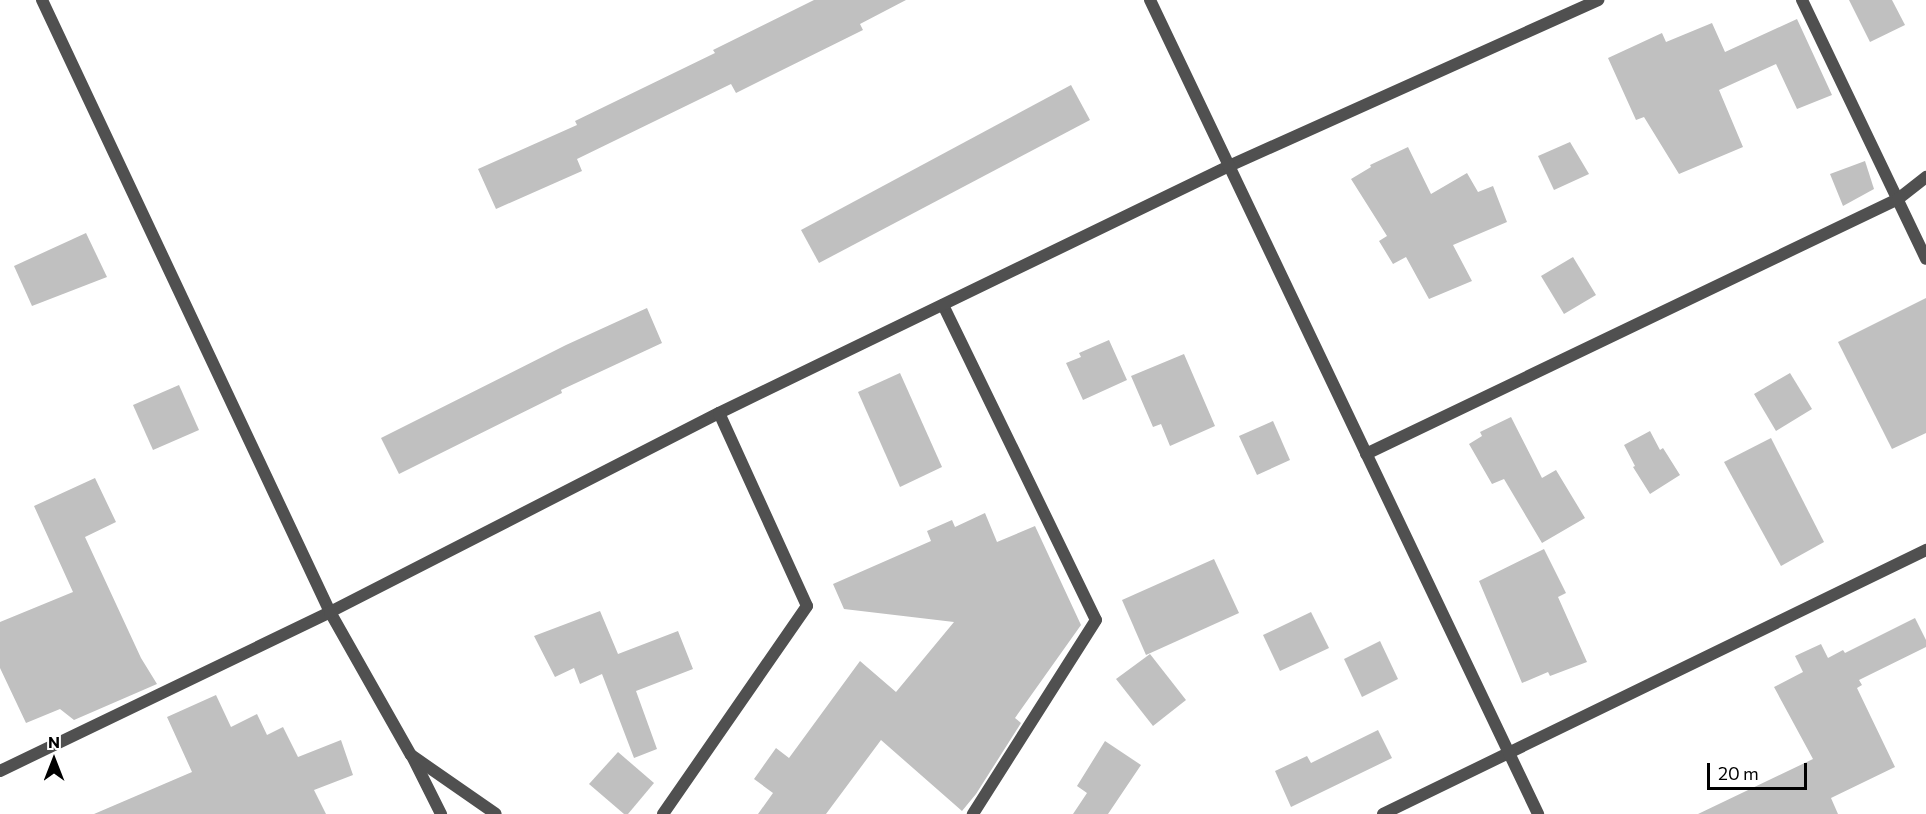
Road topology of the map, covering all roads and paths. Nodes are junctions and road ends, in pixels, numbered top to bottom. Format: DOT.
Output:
graph roads {
  1 [pos="42,0"];
  2 [pos="1150,0"];
  3 [pos="1598,0"];
  4 [pos="1802,0"];
  5 [pos="1229,166"];
  6 [pos="1926,177"];
  7 [pos="1898,199"];
  8 [pos="1926,259"];
  9 [pos="943,305"];
  10 [pos="719,413"];
  11 [pos="1366,454"];
  12 [pos="1926,550"];
  13 [pos="330,612"];
  14 [pos="1509,751"];
  15 [pos="411,755"];
  16 [pos="0,771"];
  17 [pos="441,814"];
  18 [pos="496,814"];
  19 [pos="663,814"];
  20 [pos="973,814"];
  21 [pos="1383,814"];
  22 [pos="1538,814"];
  1 -- 13 [label="street"];
  2 -- 5 [label="street"];
  3 -- 5 [label="street"];
  4 -- 7 [label="street"];
  5 -- 9 [label="street"];
  5 -- 11 [label="street"];
  6 -- 7 [label="street"];
  7 -- 8 [label="street"];
  7 -- 11 [label="street"];
  9 -- 10 [label="street"];
  9 -- 20 [label="street"];
  10 -- 13 [label="street"];
  10 -- 19 [label="street"];
  11 -- 14 [label="street"];
  12 -- 14 [label="street"];
  13 -- 15 [label="street"];
  13 -- 16 [label="street"];
  14 -- 21 [label="street"];
  14 -- 22 [label="street"];
  15 -- 17 [label="street"];
  15 -- 18 [label="street"];
}
